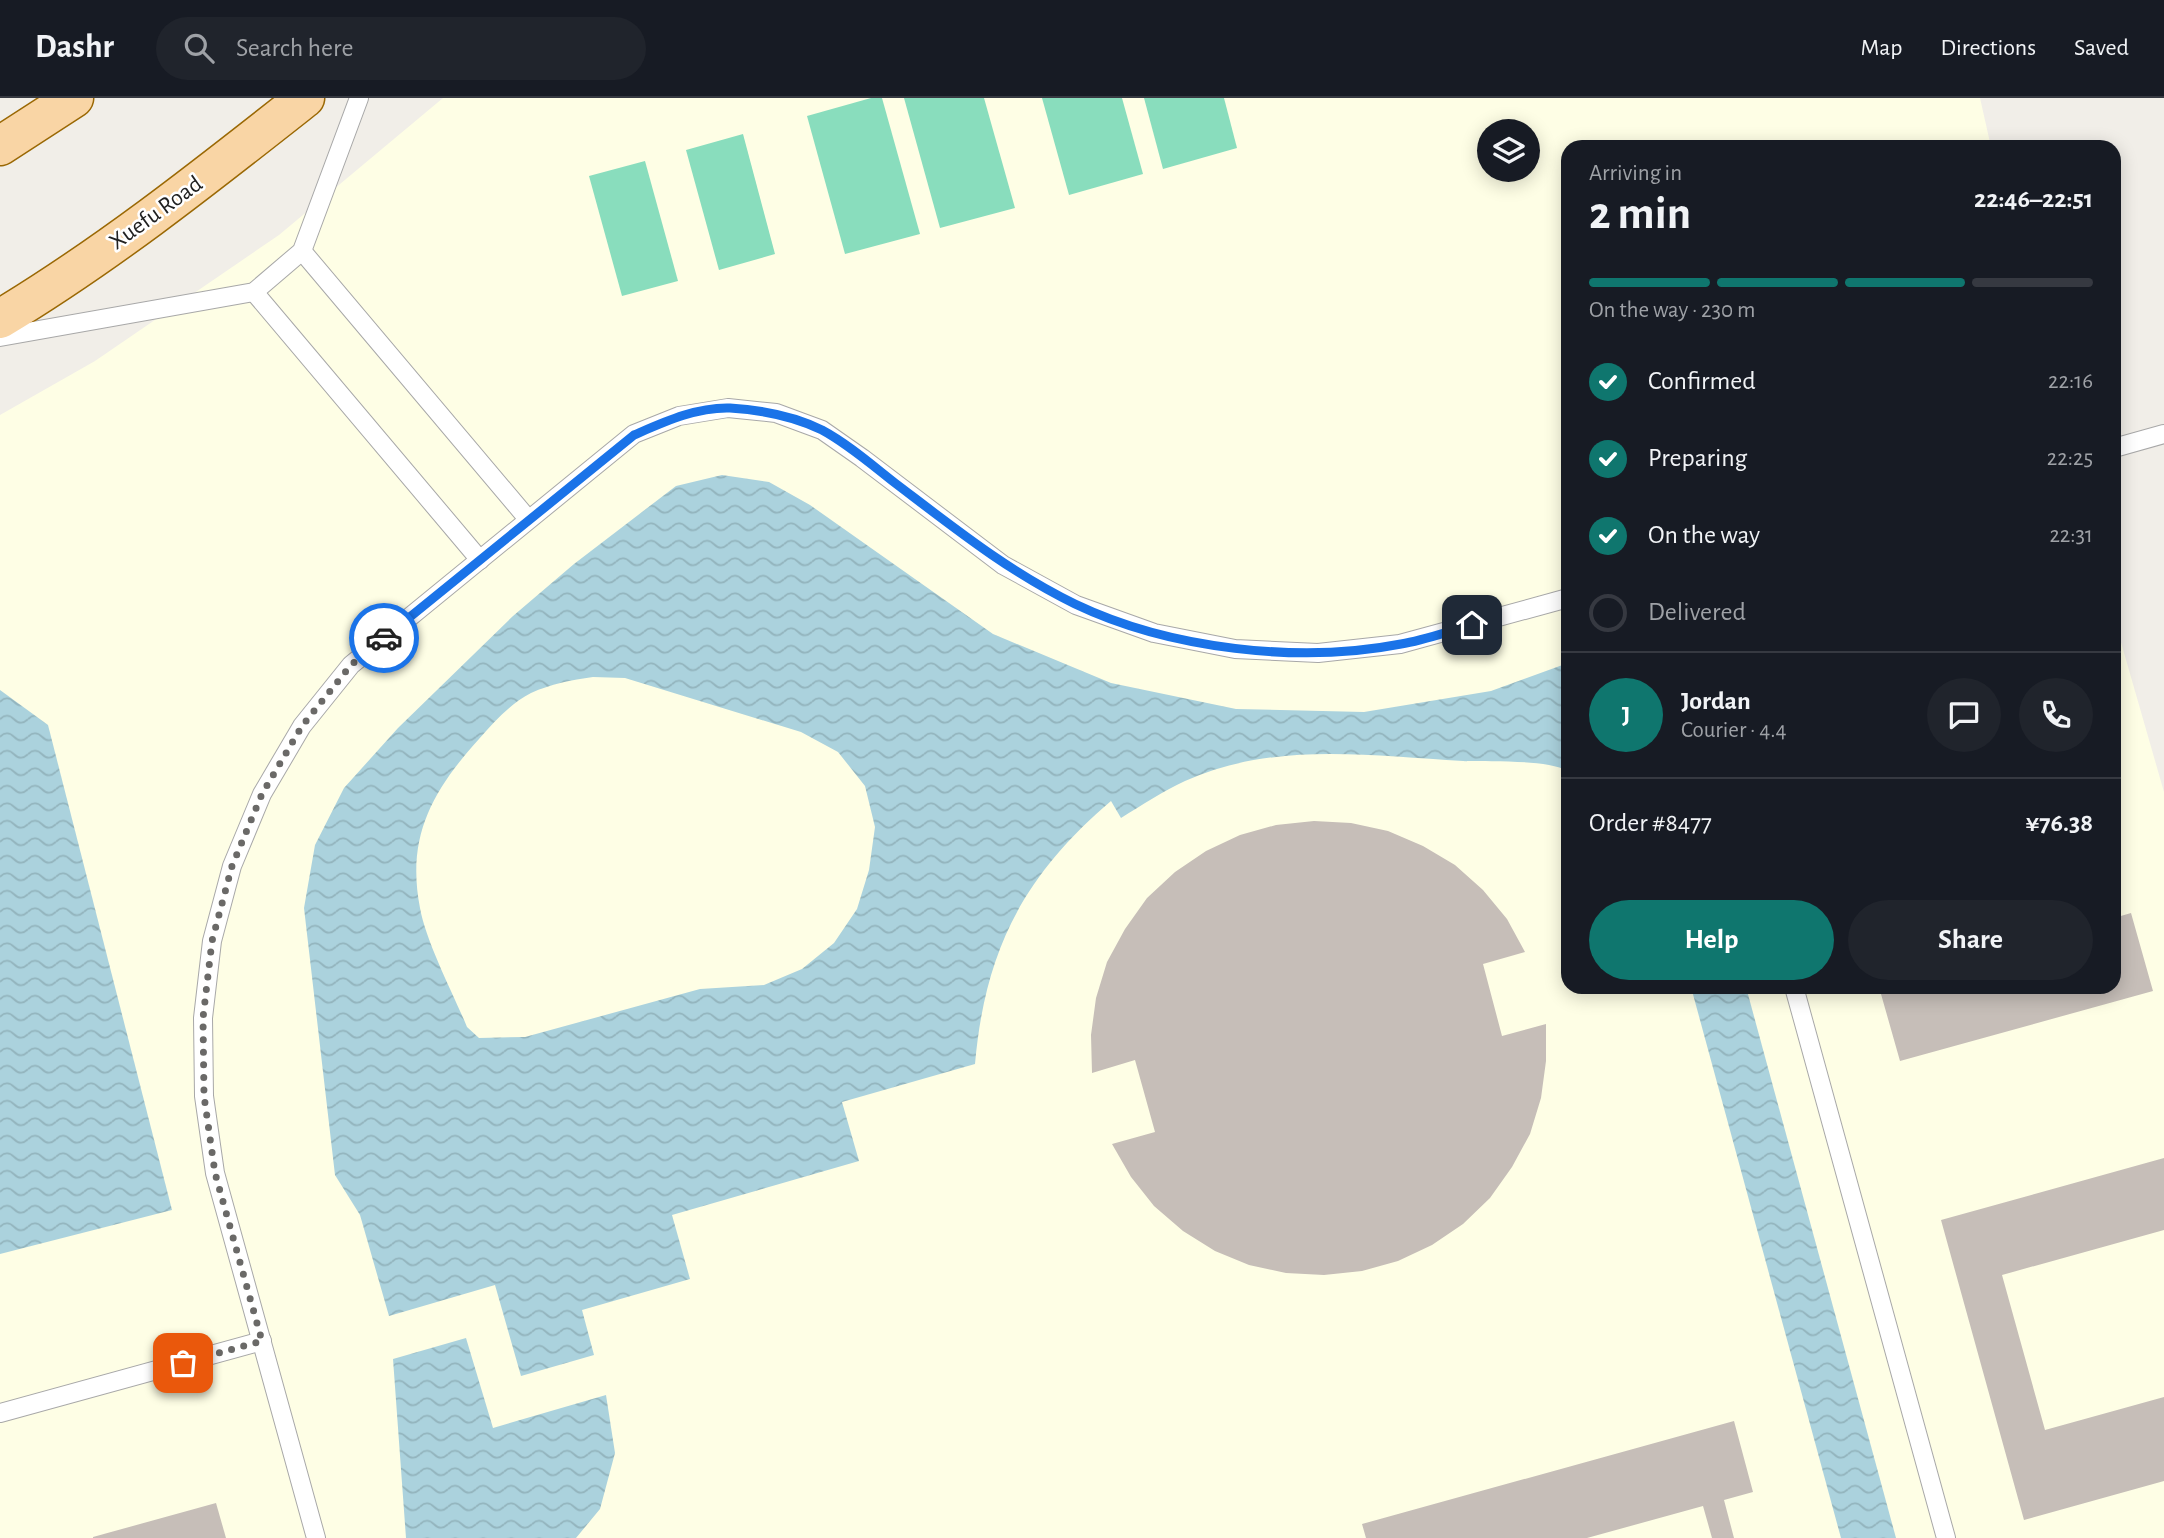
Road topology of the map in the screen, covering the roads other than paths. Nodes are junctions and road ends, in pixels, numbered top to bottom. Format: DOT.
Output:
graph roads {
  1 [pos="74,98"];
  2 [pos="305,98"];
  3 [pos="359,98"];
  4 [pos="0,146"];
  5 [pos="302,251"];
  6 [pos="254,292"];
  7 [pos="0,319"];
  8 [pos="0,337"];
  9 [pos="2164,435"];
  10 [pos="2121,446"];
  11 [pos="528,519"];
  12 [pos="480,560"];
  13 [pos="1561,600"];
  14 [pos="1796,994"];
  15 [pos="262,1341"];
  16 [pos="0,1413"];
  17 [pos="316,1538"];
  18 [pos="1946,1538"];
  1 -- 4 [label="main road"];
  2 -- 7 [label="main road, Xuefu Road"];
  3 -- 5 [label="lane"];
  5 -- 6 [label="lane"];
  5 -- 11 [label="lane"];
  6 -- 8 [label="lane"];
  6 -- 12 [label="lane"];
  9 -- 10 [label="lane"];
  11 -- 12 [label="lane"];
  11 -- 13 [label="lane"];
  12 -- 15 [label="lane"];
  14 -- 18 [label="lane"];
  15 -- 16 [label="lane"];
  15 -- 17 [label="lane"];
}
